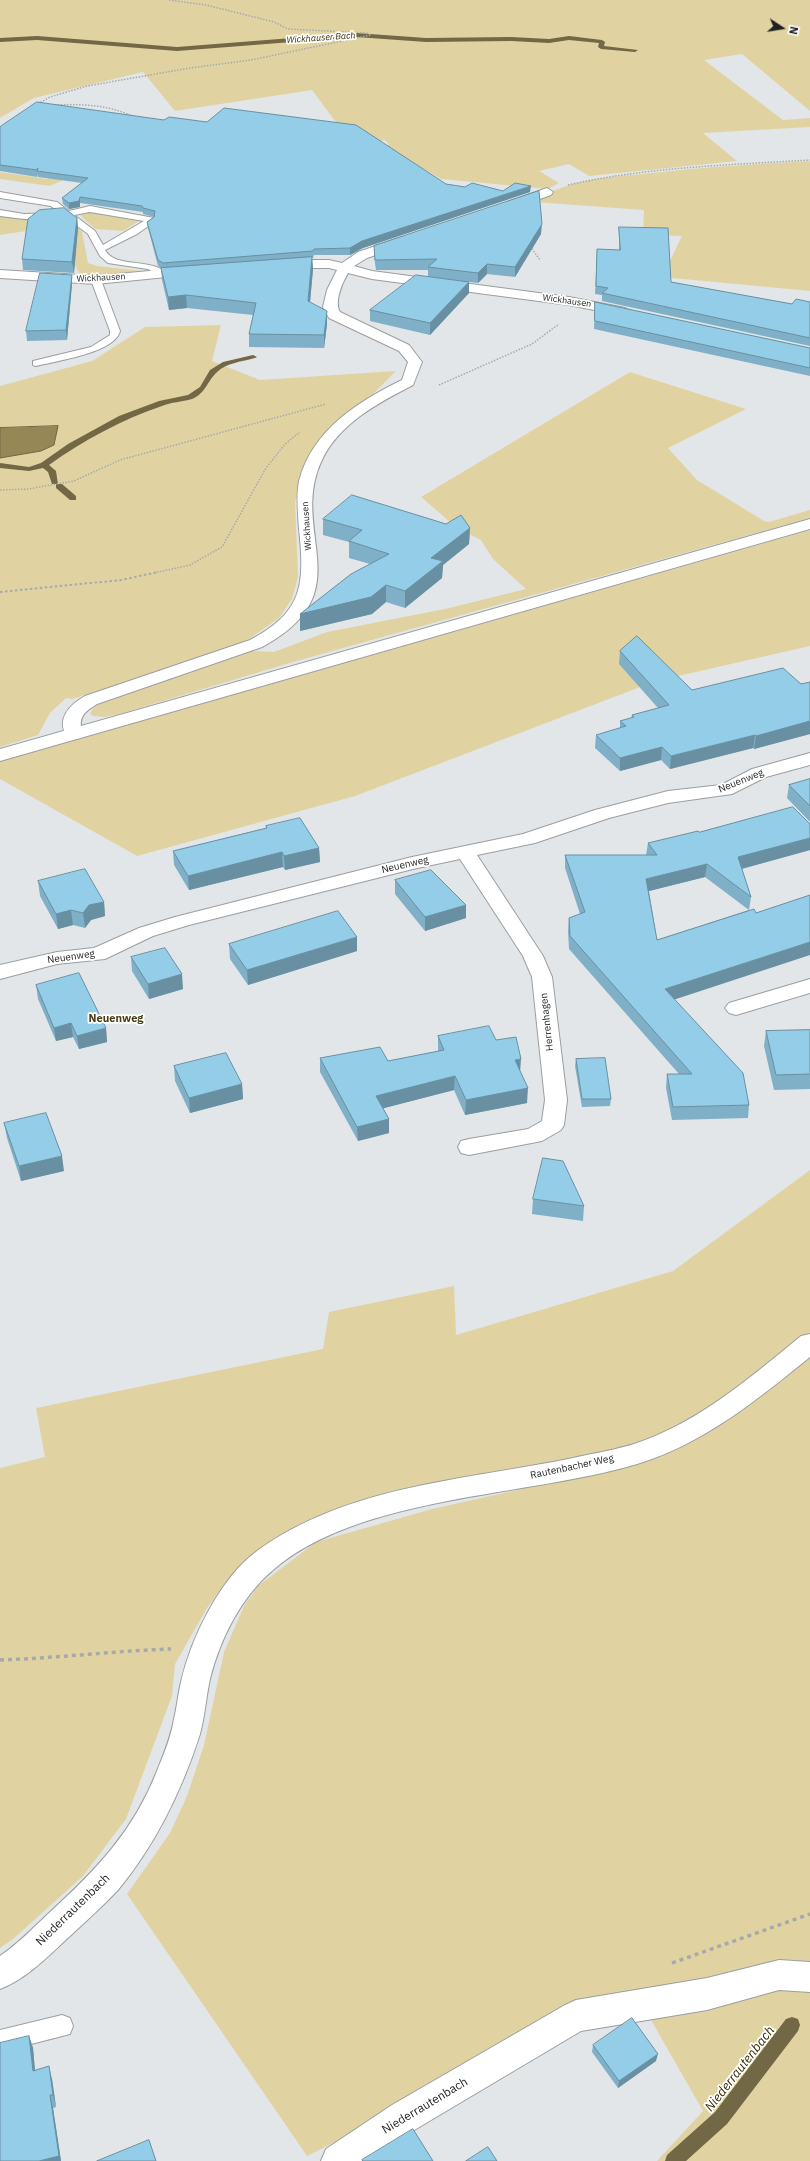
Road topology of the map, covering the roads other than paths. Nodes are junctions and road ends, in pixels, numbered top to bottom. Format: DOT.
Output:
graph roads {
  1 [pos="547,192"];
  2 [pos="0,195"];
  3 [pos="500,209"];
  4 [pos="0,213"];
  5 [pos="69,214"];
  6 [pos="416,236"];
  7 [pos="101,249"];
  8 [pos="266,265"];
  9 [pos="344,268"];
  10 [pos="208,270"];
  11 [pos="0,274"];
  12 [pos="163,274"];
  13 [pos="96,280"];
  14 [pos="636,314"];
  15 [pos="36,363"];
  16 [pos="810,524"];
  17 [pos="74,734"];
  18 [pos="0,755"];
  19 [pos="810,759"];
  20 [pos="465,852"];
  21 [pos="0,972"];
  22 [pos="810,986"];
  23 [pos="736,1008"];
  24 [pos="469,1147"];
  25 [pos="810,1343"];
  26 [pos="308,1534"];
  27 [pos="0,1974"];
  28 [pos="810,1977"];
  29 [pos="62,2026"];
  30 [pos="0,2041"];
  31 [pos="338,2161"];
  1 -- 3 [label="street"];
  2 -- 5 [label="lane"];
  4 -- 5 [label="lane"];
  5 -- 7 [label="lane"];
  5 -- 7 [label="lane"];
  6 -- 9 [label="street, Wickhausen"];
  7 -- 12 [label="lane"];
  8 -- 9 [label="street, Wickhausen"];
  9 -- 14 [label="street, Wickhausen"];
  9 -- 17 [label="street, Wickhausen"];
  10 -- 12 [label="street, Wickhausen"];
  11 -- 13 [label="street, Wickhausen"];
  12 -- 13 [label="street, Wickhausen"];
  13 -- 15 [label="lane"];
  16 -- 17 [label="street"];
  17 -- 18 [label="street"];
  19 -- 20 [label="street, Neuenweg"];
  20 -- 21 [label="street, Neuenweg"];
  20 -- 24 [label="street, Herrenhagen"];
  22 -- 23 [label="street"];
  25 -- 26 [label="street, Rautenbacher Weg"];
  26 -- 27 [label="street, Niederrautenbach"];
  28 -- 31 [label="street, Niederrautenbach"];
  29 -- 30 [label="lane"];
}
